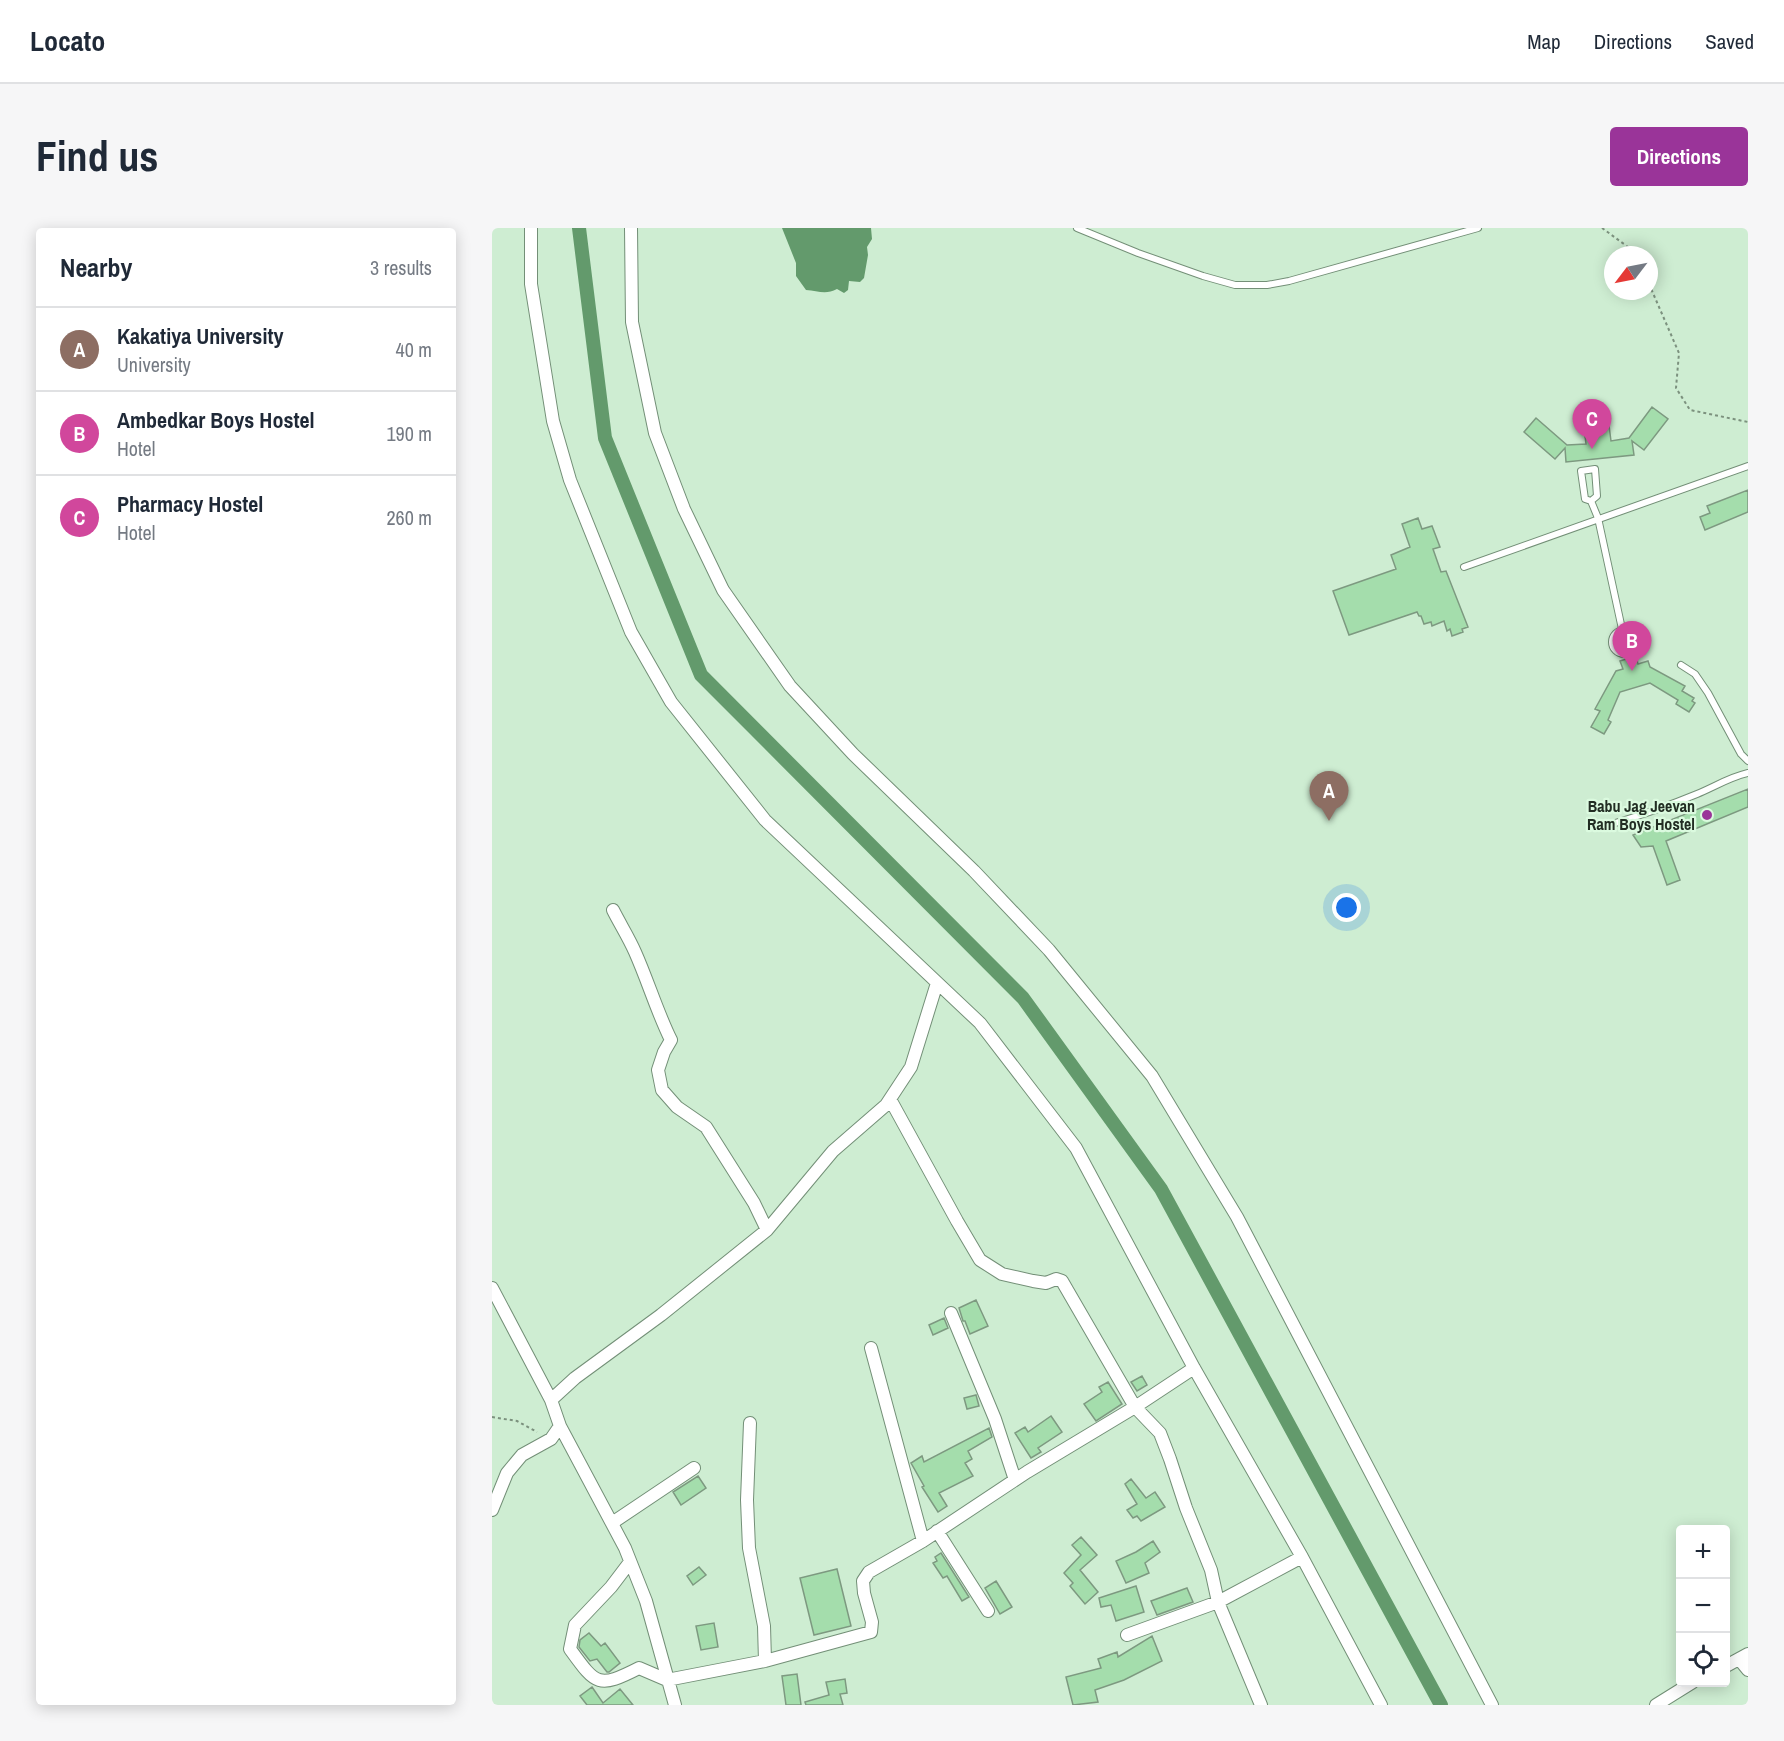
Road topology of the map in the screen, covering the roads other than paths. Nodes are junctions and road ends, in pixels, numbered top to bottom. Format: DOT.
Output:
graph roads {
  1 [pos="531,228"];
  2 [pos="632,228"];
  3 [pos="1077,228"];
  4 [pos="1478,228"];
  5 [pos="1748,465"];
  6 [pos="1591,501"];
  7 [pos="1598,518"];
  8 [pos="1464,567"];
  9 [pos="1622,629"];
  10 [pos="1681,665"];
  11 [pos="1748,760"];
  12 [pos="1748,773"];
  13 [pos="1609,825"];
  14 [pos="613,910"];
  15 [pos="938,983"];
  16 [pos="890,1099"];
  17 [pos="767,1230"];
  18 [pos="492,1288"];
  19 [pos="951,1313"];
  20 [pos="871,1348"];
  21 [pos="1194,1368"];
  22 [pos="551,1400"];
  23 [pos="1136,1407"];
  24 [pos="750,1424"];
  25 [pos="560,1425"];
  26 [pos="694,1468"];
  27 [pos="1015,1480"];
  28 [pos="492,1510"];
  29 [pos="612,1523"];
  30 [pos="937,1531"];
  31 [pos="923,1540"];
  32 [pos="1302,1557"];
  33 [pos="630,1562"];
  34 [pos="1218,1602"];
  35 [pos="988,1611"];
  36 [pos="1127,1635"];
  37 [pos="1744,1657"];
  38 [pos="765,1660"];
  39 [pos="1730,1664"];
  40 [pos="1748,1670"];
  41 [pos="667,1680"];
  42 [pos="1687,1687"];
  43 [pos="675,1705"];
  44 [pos="1261,1705"];
  45 [pos="1381,1705"];
  46 [pos="1492,1705"];
  47 [pos="1656,1705"];
  1 -- 15 [label="street"];
  2 -- 46 [label="street"];
  3 -- 4 [label="lane"];
  5 -- 7 [label="lane"];
  6 -- 6 [label="lane"];
  6 -- 7 [label="lane"];
  7 -- 8 [label="lane"];
  7 -- 9 [label="lane"];
  9 -- 9 [label="lane"];
  10 -- 11 [label="lane"];
  12 -- 13 [label="lane"];
  14 -- 17 [label="street"];
  15 -- 16 [label="street"];
  15 -- 21 [label="street"];
  16 -- 17 [label="street"];
  16 -- 23 [label="street"];
  17 -- 22 [label="street"];
  18 -- 22 [label="street"];
  19 -- 27 [label="street"];
  20 -- 31 [label="street"];
  21 -- 23 [label="street"];
  21 -- 32 [label="street"];
  22 -- 25 [label="street"];
  23 -- 27 [label="street"];
  23 -- 34 [label="street"];
  24 -- 38 [label="street"];
  25 -- 28 [label="street"];
  25 -- 29 [label="street"];
  26 -- 29 [label="street"];
  27 -- 30 [label="street"];
  29 -- 33 [label="street"];
  30 -- 31 [label="street"];
  30 -- 35 [label="street"];
  31 -- 38 [label="street"];
  32 -- 34 [label="street"];
  32 -- 45 [label="street"];
  33 -- 41 [label="street"];
  33 -- 41 [label="street"];
  34 -- 36 [label="street"];
  34 -- 44 [label="street"];
  37 -- 39 [label="street"];
  37 -- 40 [label="street"];
  38 -- 41 [label="street"];
  41 -- 43 [label="street"];
  42 -- 47 [label="street"];
}
